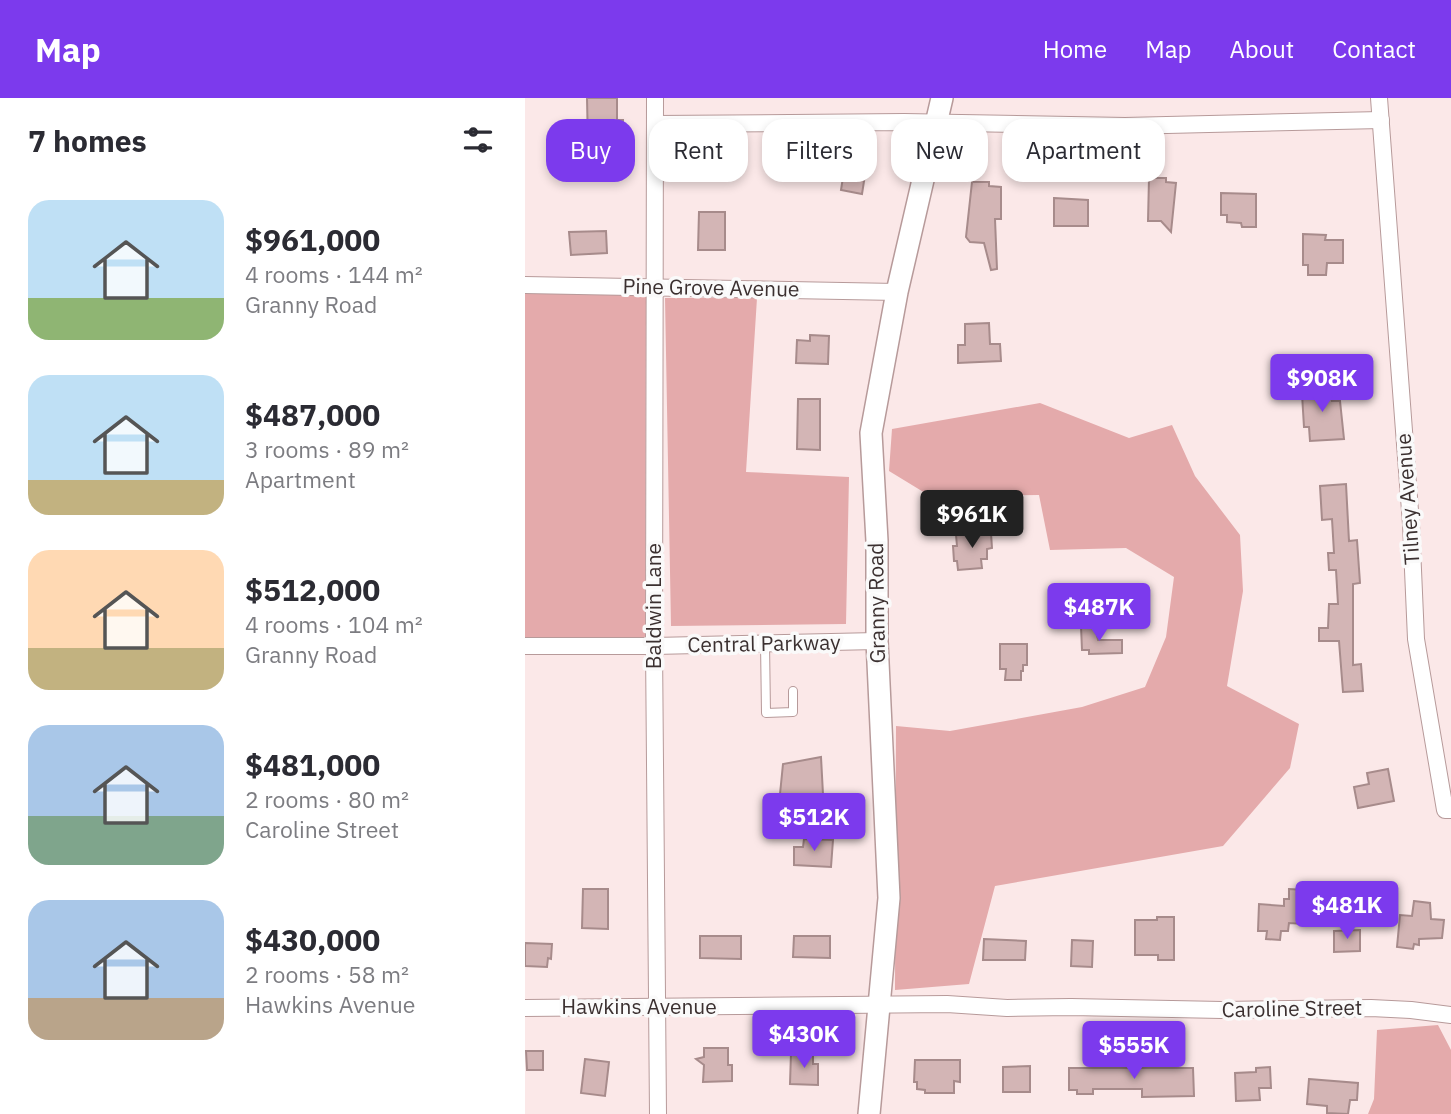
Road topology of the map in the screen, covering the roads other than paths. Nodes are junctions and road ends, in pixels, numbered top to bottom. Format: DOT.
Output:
graph roads {
  1 [pos="655,98"];
  2 [pos="942,98"];
  3 [pos="1380,98"];
  4 [pos="656,119"];
  5 [pos="936,119"];
  6 [pos="1381,120"];
  7 [pos="748,124"];
  8 [pos="891,124"];
  9 [pos="988,125"];
  10 [pos="655,182"];
  11 [pos="922,182"];
  12 [pos="525,285"];
  13 [pos="654,287"];
  14 [pos="897,292"];
  15 [pos="877,641"];
  16 [pos="765,643"];
  17 [pos="525,646"];
  18 [pos="654,646"];
  19 [pos="793,691"];
  20 [pos="1451,810"];
  21 [pos="879,1005"];
  22 [pos="525,1008"];
  23 [pos="658,1008"];
  24 [pos="1451,1015"];
  25 [pos="658,1114"];
  26 [pos="869,1114"];
  1 -- 4 [label="street, Baldwin Lane"];
  2 -- 5 [label="street, Granny Road"];
  3 -- 6 [label="street, Tilney Avenue"];
  6 -- 9 [label="street"];
  6 -- 20 [label="street, Tilney Avenue"];
  7 -- 8 [label="street"];
  10 -- 13 [label="street, Baldwin Lane"];
  11 -- 14 [label="street, Granny Road"];
  12 -- 13 [label="street, Pine Grove Avenue"];
  13 -- 14 [label="street, Pine Grove Avenue"];
  13 -- 18 [label="street, Baldwin Lane"];
  14 -- 15 [label="street, Granny Road"];
  15 -- 16 [label="street, Central Parkway"];
  15 -- 21 [label="street, Granny Road"];
  16 -- 18 [label="street, Central Parkway"];
  16 -- 19 [label="lane"];
  17 -- 18 [label="street, Central Parkway"];
  18 -- 23 [label="street, Baldwin Lane"];
  21 -- 23 [label="street, Hawkins Avenue"];
  21 -- 24 [label="street, Caroline Street"];
  21 -- 26 [label="street, Granny Road"];
  22 -- 23 [label="street, Hawkins Avenue"];
  23 -- 25 [label="street, Baldwin Lane"];
}
